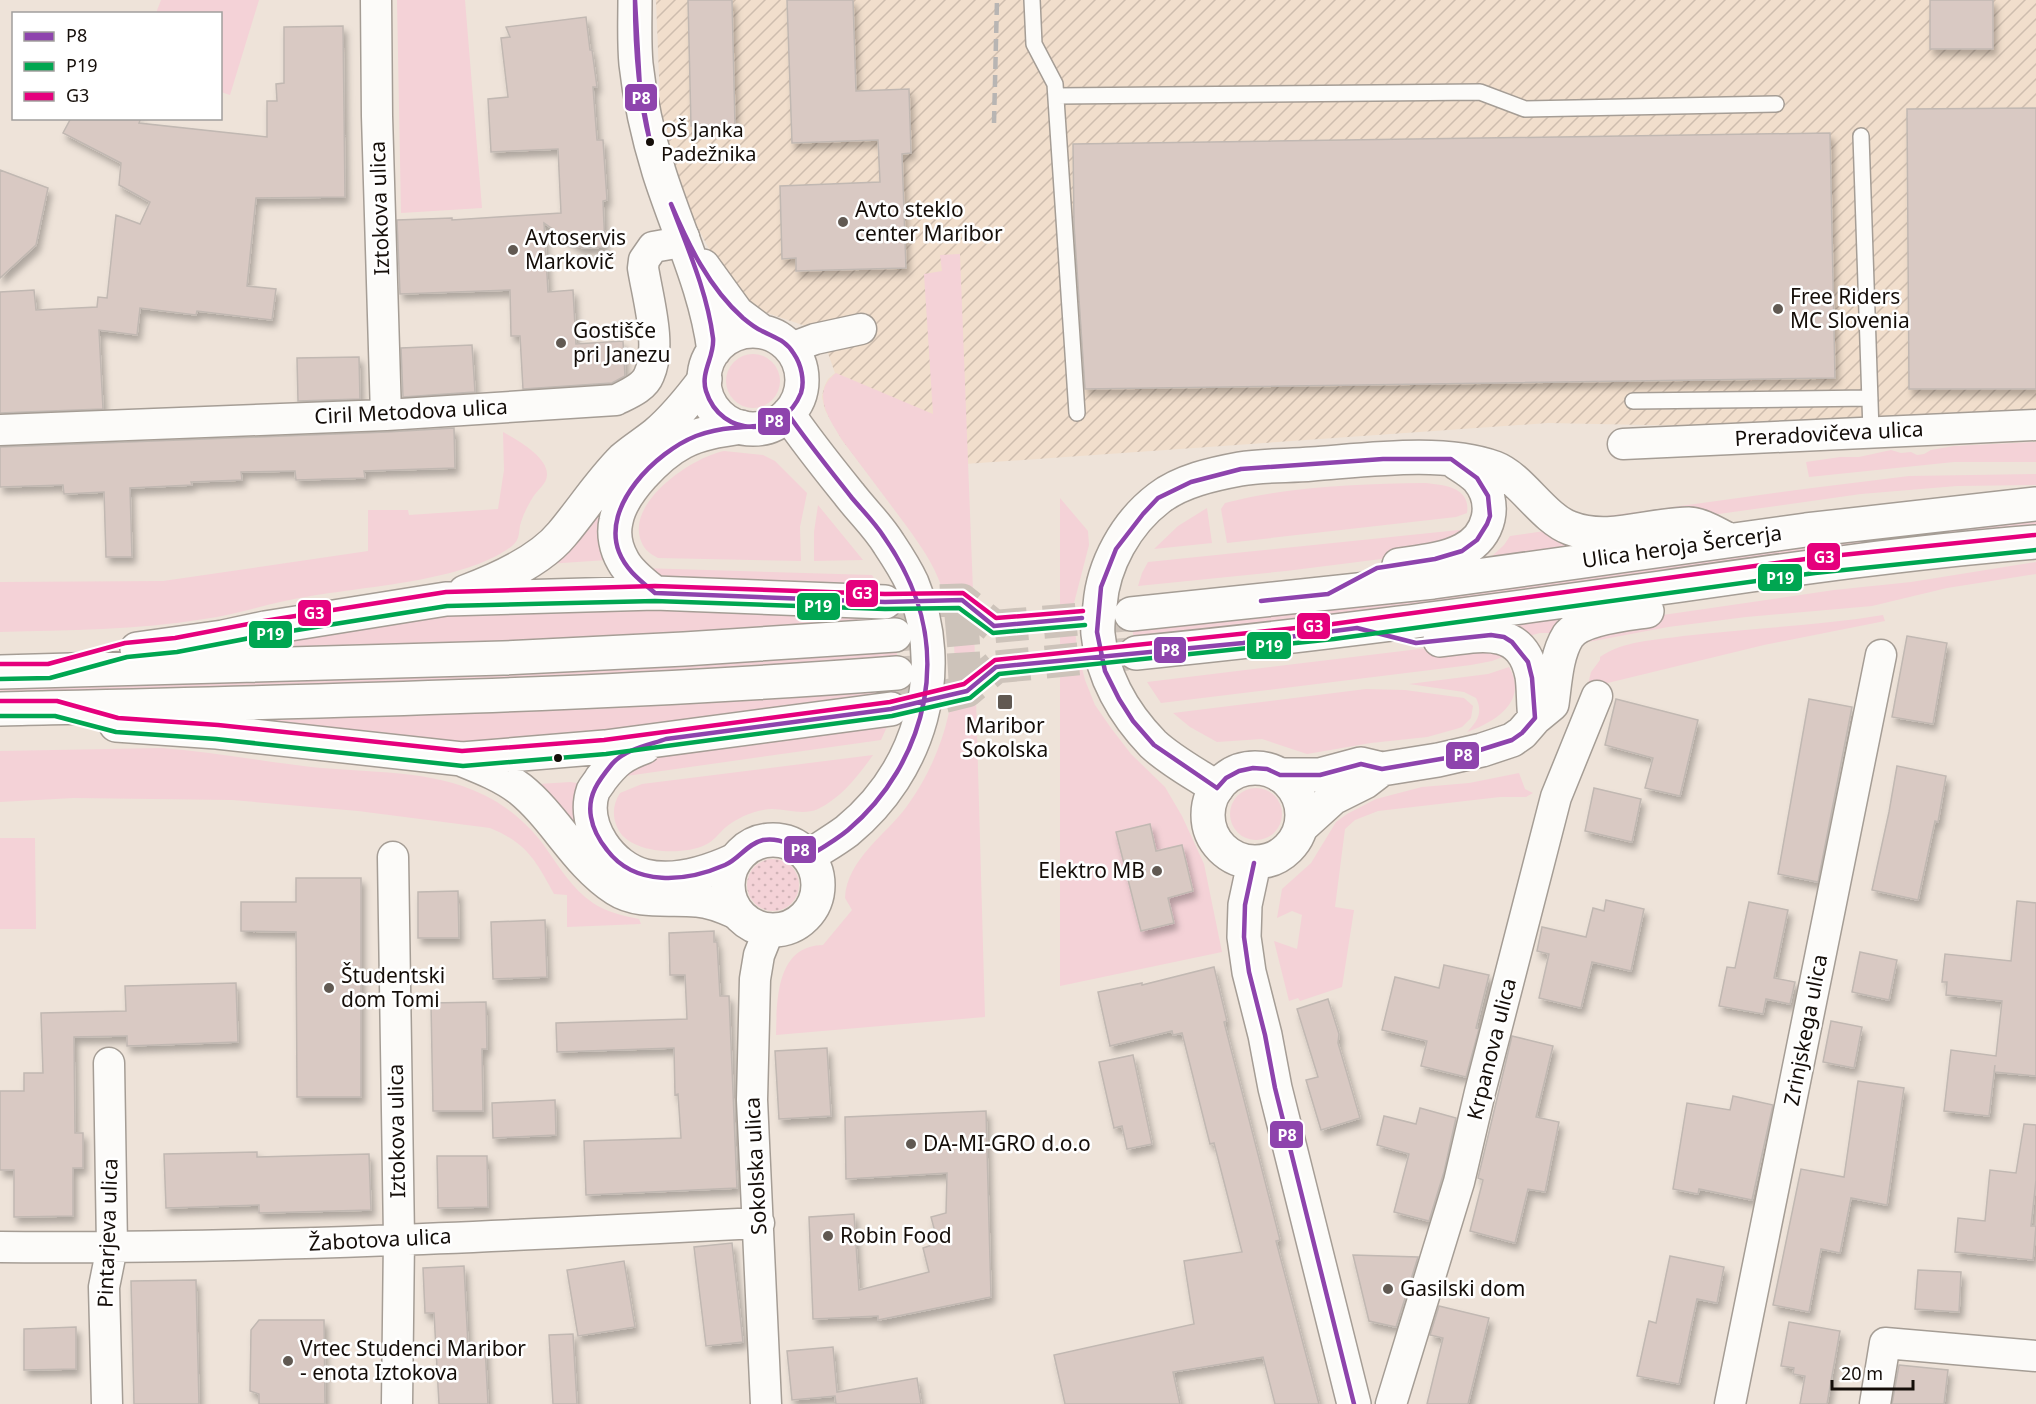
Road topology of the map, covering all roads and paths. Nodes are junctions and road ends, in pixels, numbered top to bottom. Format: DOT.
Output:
graph roads {
  1 [pos="376,0"];
  2 [pos="635,0"];
  3 [pos="1032,0"];
  4 [pos="1056,96"];
  5 [pos="1776,104"];
  6 [pos="1861,136"];
  7 [pos="684,237"];
  8 [pos="861,329"];
  9 [pos="761,331"];
  10 [pos="791,348"];
  11 [pos="709,365"];
  12 [pos="1870,398"];
  13 [pos="1633,401"];
  14 [pos="1077,413"];
  15 [pos="788,414"];
  16 [pos="386,415"];
  17 [pos="2036,425"];
  18 [pos="741,427"];
  19 [pos="0,430"];
  20 [pos="1871,432"];
  21 [pos="1623,444"];
  22 [pos="1451,459"];
  23 [pos="2036,504"];
  24 [pos="1729,540"];
  25 [pos="2036,542"];
  26 [pos="1743,575"];
  27 [pos="655,593"];
  28 [pos="1328,594"];
  29 [pos="446,599"];
  30 [pos="885,602"];
  31 [pos="1131,614"];
  32 [pos="1357,628"];
  33 [pos="894,635"];
  34 [pos="1136,653"];
  35 [pos="1881,655"];
  36 [pos="48,671"];
  37 [pos="0,672"];
  38 [pos="897,673"];
  39 [pos="1597,696"];
  40 [pos="56,708"];
  41 [pos="0,709"];
  42 [pos="891,709"];
  43 [pos="1535,718"];
  44 [pos="666,740"];
  45 [pos="462,759"];
  46 [pos="1382,769"];
  47 [pos="1280,774"];
  48 [pos="1216,788"];
  49 [pos="1301,827"];
  50 [pos="809,856"];
  51 [pos="393,857"];
  52 [pos="735,860"];
  53 [pos="1254,863"];
  54 [pos="736,912"];
  55 [pos="769,930"];
  56 [pos="109,1063"];
  57 [pos="759,1223"];
  58 [pos="399,1238"];
  59 [pos="0,1246"];
  60 [pos="112,1247"];
  61 [pos="2036,1356"];
  62 [pos="107,1404"];
  63 [pos="397,1404"];
  64 [pos="766,1404"];
  65 [pos="1354,1404"];
  66 [pos="1391,1404"];
  67 [pos="1730,1404"];
  68 [pos="1875,1404"];
  1 -- 16 [label="street, Iztokova ulica"];
  2 -- 7 [label="main road"];
  3 -- 4 [label="lane"];
  4 -- 5 [label="lane"];
  4 -- 14 [label="lane"];
  6 -- 12 [label="lane"];
  7 -- 9 [label="main road"];
  7 -- 11 [label="main road"];
  7 -- 16 [label="street, Ciril Metodova ulica"];
  8 -- 10 [label="street"];
  9 -- 10 [label="main road"];
  9 -- 11 [label="main road"];
  10 -- 15 [label="main road"];
  11 -- 18 [label="main road"];
  11 -- 29 [label="main road"];
  12 -- 13 [label="lane"];
  12 -- 20 [label="lane"];
  15 -- 18 [label="main road"];
  15 -- 50 [label="main road"];
  16 -- 19 [label="street, Ciril Metodova ulica"];
  17 -- 20 [label="street, Preradovičeva ulica"];
  18 -- 27 [label="main road"];
  20 -- 21 [label="street, Preradovičeva ulica"];
  22 -- 24 [label="main road"];
  22 -- 28 [label="main road"];
  22 -- 48 [label="main road"];
  23 -- 24 [label="main road, Ulica heroja Šercerja"];
  24 -- 28 [label="main road, Ulica heroja Šercerja"];
  25 -- 26 [label="main road"];
  26 -- 32 [label="main road"];
  26 -- 43 [label="main road"];
  27 -- 29 [label="main road"];
  27 -- 30 [label="main road"];
  28 -- 31 [label="main road, Ulica heroja Šercerja"];
  29 -- 36 [label="main road"];
  32 -- 34 [label="main road"];
  32 -- 43 [label="main road"];
  33 -- 36 [label="main road"];
  35 -- 67 [label="street, Zrinjskega ulica"];
  36 -- 37 [label="main road"];
  38 -- 40 [label="main road"];
  39 -- 66 [label="street, Krpanova ulica"];
  40 -- 41 [label="main road"];
  40 -- 45 [label="main road"];
  42 -- 44 [label="main road"];
  43 -- 46 [label="main road"];
  44 -- 45 [label="main road"];
  44 -- 52 [label="main road"];
  45 -- 54 [label="main road"];
  46 -- 47 [label="main road"];
  46 -- 49 [label="main road"];
  47 -- 48 [label="main road"];
  47 -- 49 [label="main road"];
  48 -- 53 [label="main road"];
  49 -- 53 [label="main road"];
  50 -- 52 [label="main road"];
  50 -- 55 [label="main road"];
  51 -- 58 [label="street, Iztokova ulica"];
  52 -- 54 [label="main road"];
  53 -- 65 [label="main road"];
  54 -- 55 [label="main road"];
  55 -- 57 [label="street, Sokolska ulica"];
  56 -- 60 [label="street, Pintarjeva ulica"];
  57 -- 58 [label="street, Žabotova ulica"];
  57 -- 64 [label="street, Sokolska ulica"];
  58 -- 60 [label="street, Žabotova ulica"];
  58 -- 63 [label="street, Iztokova ulica"];
  59 -- 60 [label="street, Žabotova ulica"];
  60 -- 62 [label="street, Pintarjeva ulica"];
  61 -- 68 [label="street"];
}
